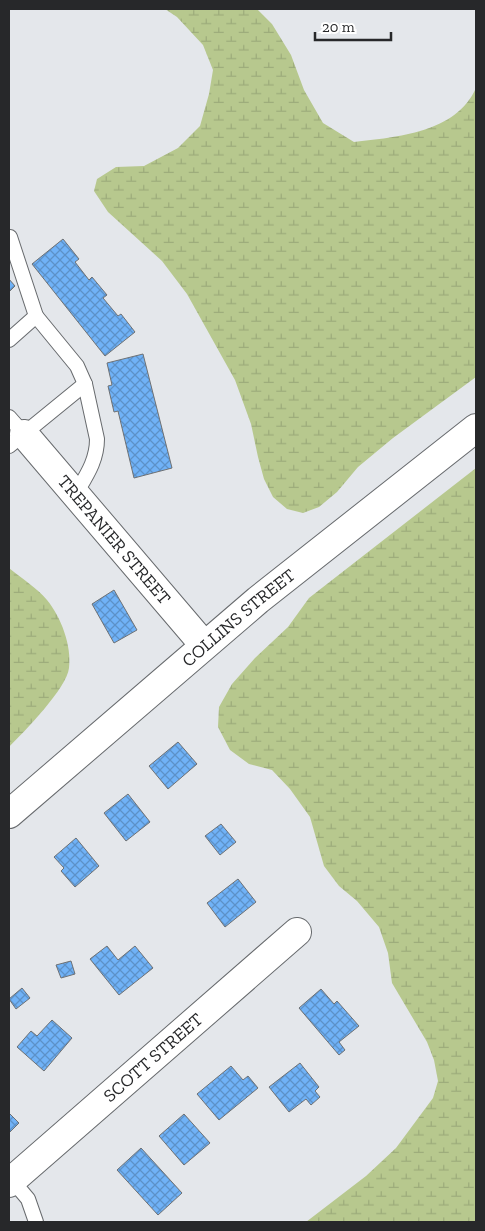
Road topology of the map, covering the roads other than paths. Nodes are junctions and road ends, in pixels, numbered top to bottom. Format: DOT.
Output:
graph roads {
  1 [pos="10,237"];
  2 [pos="36,316"];
  3 [pos="9,340"];
  4 [pos="85,384"];
  5 [pos="476,428"];
  6 [pos="14,432"];
  7 [pos="76,495"];
  8 [pos="204,645"];
  9 [pos="9,814"];
  10 [pos="297,932"];
  11 [pos="10,1182"];
  12 [pos="36,1222"];
  1 -- 2 [label="lane"];
  2 -- 3 [label="lane"];
  2 -- 4 [label="lane"];
  4 -- 6 [label="lane"];
  4 -- 7 [label="lane"];
  5 -- 8 [label="street, COLLINS STREET"];
  6 -- 7 [label="street, TREPANIER STREET"];
  7 -- 8 [label="street, TREPANIER STREET"];
  8 -- 9 [label="street, COLLINS STREET"];
  10 -- 11 [label="street, SCOTT STREET"];
  11 -- 12 [label="lane"];
}
